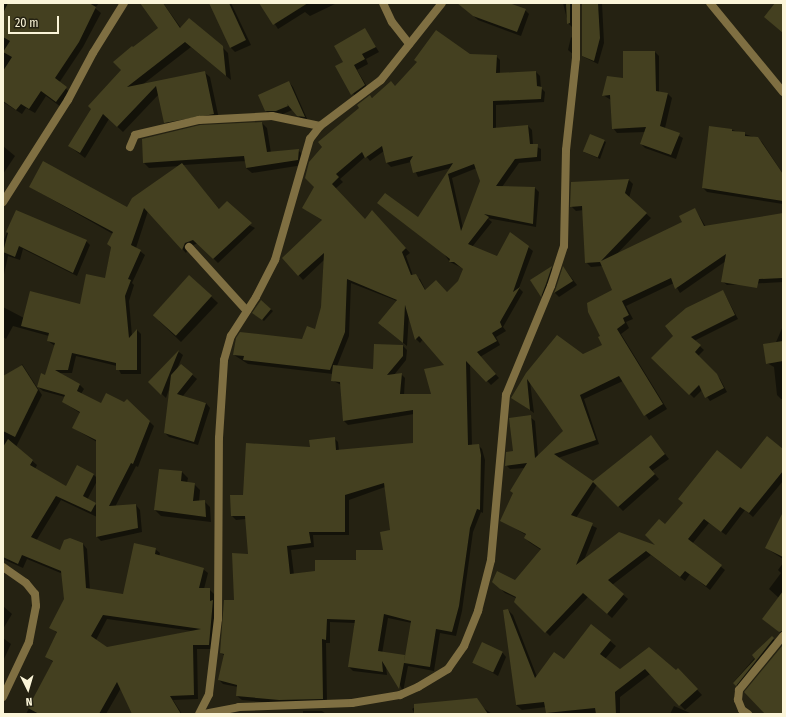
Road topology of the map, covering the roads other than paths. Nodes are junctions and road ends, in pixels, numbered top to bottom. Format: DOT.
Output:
graph roads {
  1 [pos="124,3"];
  2 [pos="383,3"];
  3 [pos="442,3"];
  4 [pos="576,3"];
  5 [pos="710,3"];
  6 [pos="409,44"];
  7 [pos="783,92"];
  8 [pos="320,126"];
  9 [pos="130,147"];
  10 [pos="3,202"];
  11 [pos="189,247"];
  12 [pos="247,311"];
  13 [pos="3,567"];
  14 [pos="783,636"];
  15 [pos="3,697"];
  16 [pos="199,714"];
  17 [pos="204,714"];
  18 [pos="748,714"];
  1 -- 10 [label="street"];
  2 -- 6 [label="street"];
  3 -- 6 [label="street"];
  4 -- 17 [label="street"];
  5 -- 7 [label="street"];
  6 -- 8 [label="street"];
  8 -- 9 [label="street"];
  8 -- 12 [label="street"];
  11 -- 12 [label="street"];
  12 -- 16 [label="street"];
  13 -- 15 [label="street"];
  14 -- 18 [label="street"];
}
